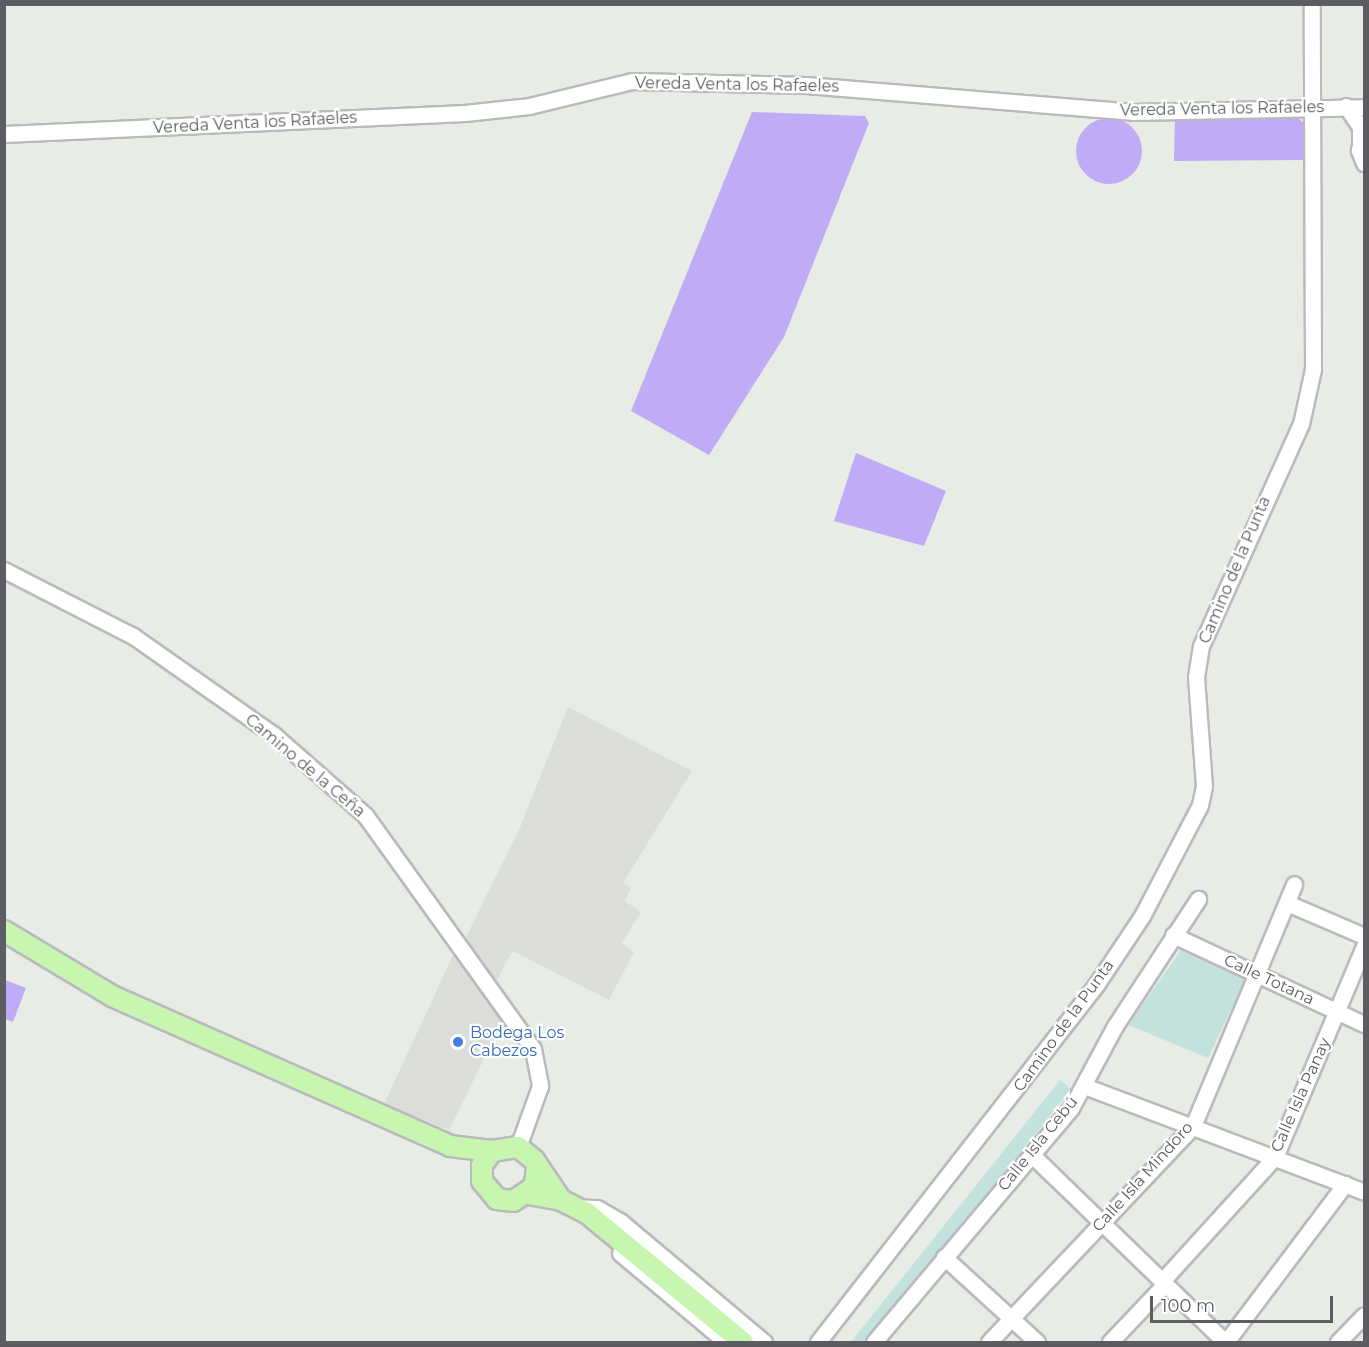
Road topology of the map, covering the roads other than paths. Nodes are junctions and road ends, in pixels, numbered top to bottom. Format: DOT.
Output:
graph roads {
  1 [pos="1312,4"];
  2 [pos="1346,106"];
  3 [pos="1314,107"];
  4 [pos="1365,107"];
  5 [pos="4,134"];
  6 [pos="1362,136"];
  7 [pos="1365,163"];
  8 [pos="4,570"];
  9 [pos="1294,884"];
  10 [pos="1198,900"];
  11 [pos="1287,903"];
  12 [pos="4,931"];
  13 [pos="1173,935"];
  14 [pos="1365,936"];
  15 [pos="1365,946"];
  16 [pos="1256,974"];
  17 [pos="1337,1011"];
  18 [pos="1365,1024"];
  19 [pos="1084,1086"];
  20 [pos="1193,1126"];
  21 [pos="450,1146"];
  22 [pos="518,1147"];
  23 [pos="492,1151"];
  24 [pos="1032,1155"];
  25 [pos="1275,1157"];
  26 [pos="537,1169"];
  27 [pos="481,1173"];
  28 [pos="1346,1184"];
  29 [pos="1365,1192"];
  30 [pos="528,1194"];
  31 [pos="567,1204"];
  32 [pos="1102,1223"];
  33 [pos="944,1257"];
  34 [pos="1164,1282"];
  35 [pos="1365,1315"];
  36 [pos="1011,1319"];
  37 [pos="726,1342"];
  38 [pos="743,1342"];
  39 [pos="764,1342"];
  40 [pos="818,1342"];
  41 [pos="874,1342"];
  42 [pos="990,1342"];
  43 [pos="1037,1342"];
  44 [pos="1110,1342"];
  45 [pos="1225,1342"];
  46 [pos="1338,1342"];
  1 -- 3 [label="street, Camino de la Punta"];
  2 -- 3 [label="street, Vereda Venta los Rafaeles"];
  2 -- 4 [label="street, Vereda Venta los Rafaeles"];
  2 -- 6 [label="street"];
  3 -- 5 [label="street, Vereda Venta los Rafaeles"];
  3 -- 40 [label="street, Camino de la Punta"];
  6 -- 7 [label="street"];
  8 -- 22 [label="street, Camino de la Ceña"];
  9 -- 11 [label="street, Calle Isla Mindoro"];
  10 -- 13 [label="street, Calle Isla Cebú"];
  11 -- 14 [label="street"];
  11 -- 16 [label="street, Calle Isla Mindoro"];
  12 -- 21 [label="main road"];
  13 -- 16 [label="street, Calle Totana"];
  13 -- 19 [label="street, Calle Isla Cebú"];
  15 -- 17 [label="street, Calle Isla Panay"];
  16 -- 17 [label="street, Calle Totana"];
  16 -- 20 [label="street, Calle Isla Mindoro"];
  17 -- 18 [label="street, Calle Totana"];
  17 -- 25 [label="street, Calle Isla Panay"];
  19 -- 20 [label="street"];
  19 -- 24 [label="street, Calle Isla Cebú"];
  20 -- 25 [label="street"];
  20 -- 32 [label="street, Calle Isla Mindoro"];
  21 -- 23 [label="main road"];
  21 -- 27 [label="main road"];
  22 -- 23 [label="main road"];
  22 -- 26 [label="main road"];
  23 -- 27 [label="main road"];
  24 -- 32 [label="street"];
  24 -- 33 [label="street, Calle Isla Cebú"];
  25 -- 28 [label="street"];
  25 -- 34 [label="street, Calle Isla Panay"];
  26 -- 30 [label="main road"];
  26 -- 31 [label="main road"];
  27 -- 30 [label="main road"];
  28 -- 29 [label="street"];
  28 -- 45 [label="street"];
  30 -- 31 [label="main road"];
  31 -- 37 [label="street"];
  31 -- 38 [label="main road"];
  31 -- 39 [label="street"];
  32 -- 34 [label="street"];
  32 -- 36 [label="street, Calle Isla Mindoro"];
  33 -- 36 [label="street"];
  33 -- 41 [label="street, Calle Isla Cebú"];
  34 -- 44 [label="street, Calle Isla Panay"];
  34 -- 45 [label="street"];
  35 -- 46 [label="street"];
  36 -- 42 [label="street, Calle Isla Mindoro"];
  36 -- 43 [label="street"];
}
